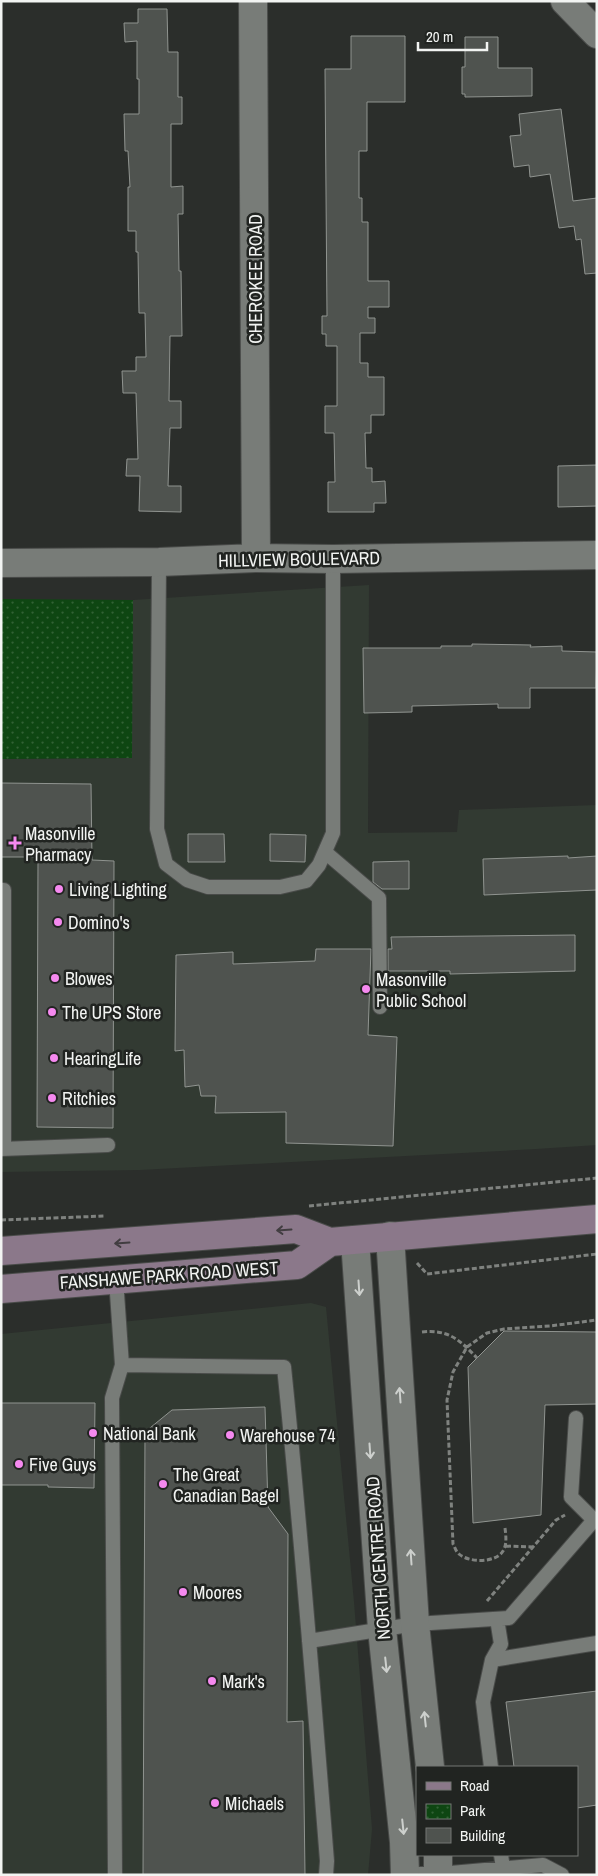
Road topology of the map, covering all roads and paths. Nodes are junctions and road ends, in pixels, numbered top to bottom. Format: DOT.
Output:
graph roads {
  1 [pos="254,1"];
  2 [pos="565,1"];
  3 [pos="597,34"];
  4 [pos="597,555"];
  5 [pos="256,558"];
  6 [pos="333,559"];
  7 [pos="159,562"];
  8 [pos="1,563"];
  9 [pos="324,852"];
  10 [pos="1,890"];
  11 [pos="380,1007"];
  12 [pos="108,1145"];
  13 [pos="2,1149"];
  14 [pos="597,1218"];
  15 [pos="390,1236"];
  16 [pos="343,1241"];
  17 [pos="1,1251"];
  18 [pos="597,1254"];
  19 [pos="116,1279"];
  20 [pos="1,1289"];
  21 [pos="597,1320"];
  22 [pos="419,1332"];
  23 [pos="467,1347"];
  24 [pos="477,1358"];
  25 [pos="122,1365"];
  26 [pos="576,1418"];
  27 [pos="565,1515"];
  28 [pos="595,1520"];
  29 [pos="505,1528"];
  30 [pos="506,1546"];
  31 [pos="533,1547"];
  32 [pos="479,1602"];
  33 [pos="497,1619"];
  34 [pos="415,1624"];
  35 [pos="382,1630"];
  36 [pos="309,1641"];
  37 [pos="597,1643"];
  38 [pos="492,1660"];
  39 [pos="430,1766"];
  40 [pos="491,1766"];
  41 [pos="502,1861"];
  42 [pos="438,1868"];
  43 [pos="405,1874"];
  44 [pos="115,1875"];
  45 [pos="326,1875"];
  46 [pos="562,1875"];
  1 -- 5 [label="street, CHEROKEE ROAD"];
  2 -- 3 [label="street"];
  4 -- 6 [label="street, HILLVIEW BOULEVARD"];
  5 -- 6 [label="street, HILLVIEW BOULEVARD"];
  5 -- 7 [label="street, HILLVIEW BOULEVARD"];
  6 -- 9 [label="lane"];
  7 -- 8 [label="street, HILLVIEW BOULEVARD"];
  7 -- 9 [label="lane"];
  9 -- 11 [label="lane"];
  10 -- 13 [label="lane"];
  12 -- 13 [label="lane"];
  14 -- 15 [label="main road, FANSHAWE PARK ROAD WEST"];
  15 -- 16 [label="main road, FANSHAWE PARK ROAD WEST"];
  15 -- 18 [label="path"];
  34 -- 15 [label="street, NORTH CENTRE ROAD, one-way"];
  16 -- 17 [label="main road, FANSHAWE PARK ROAD WEST, one-way"];
  16 -- 19 [label="main road, FANSHAWE PARK ROAD WEST"];
  16 -- 35 [label="street, NORTH CENTRE ROAD, one-way"];
  19 -- 20 [label="main road, FANSHAWE PARK ROAD WEST"];
  19 -- 25 [label="lane"];
  21 -- 23 [label="path"];
  22 -- 23 [label="path"];
  23 -- 24 [label="path"];
  23 -- 30 [label="path"];
  25 -- 36 [label="lane"];
  25 -- 44 [label="lane"];
  26 -- 28 [label="lane"];
  27 -- 31 [label="path"];
  28 -- 33 [label="lane"];
  29 -- 30 [label="path"];
  30 -- 31 [label="path"];
  31 -- 32 [label="path"];
  33 -- 34 [label="lane"];
  33 -- 38 [label="lane"];
  34 -- 35 [label="lane"];
  39 -- 34 [label="street, NORTH CENTRE ROAD, one-way"];
  35 -- 36 [label="lane"];
  35 -- 43 [label="street, NORTH CENTRE ROAD, one-way"];
  36 -- 45 [label="lane"];
  37 -- 38 [label="lane"];
  38 -- 40 [label="lane"];
  41 -- 42 [label="lane"];
  41 -- 46 [label="lane"];
  42 -- 43 [label="lane"];
}
